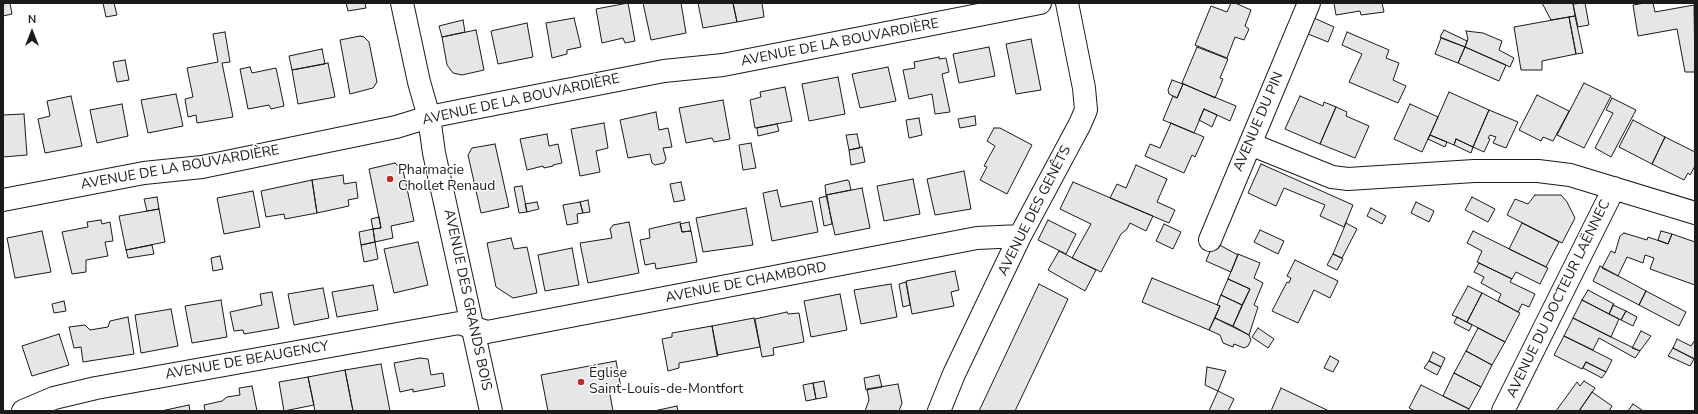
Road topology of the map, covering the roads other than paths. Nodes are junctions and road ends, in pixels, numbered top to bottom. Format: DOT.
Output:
graph roads {
  1 [pos="402,3"];
  2 [pos="1040,3"];
  3 [pos="1067,3"];
  4 [pos="1309,3"];
  5 [pos="429,117"];
  6 [pos="1250,144"];
  7 [pos="1614,188"];
  8 [pos="3,200"];
  9 [pos="1695,213"];
  10 [pos="1020,236"];
  11 [pos="1210,240"];
  12 [pos="473,328"];
  13 [pos="1505,410"];
  14 [pos="23,411"];
  15 [pos="491,411"];
  16 [pos="939,411"];
  1 -- 5 [label="street, AVENUE DES GRANDS BOIS"];
  2 -- 5 [label="street, AVENUE DE LA BOUVARDIÈRE"];
  3 -- 10 [label="street, AVENUE DES GENÊTS"];
  4 -- 6 [label="street, AVENUE DU PIN"];
  5 -- 8 [label="street, AVENUE DE LA BOUVARDIÈRE"];
  5 -- 12 [label="street, AVENUE DES GRANDS BOIS"];
  6 -- 7 [label="street"];
  6 -- 11 [label="street, AVENUE DU PIN"];
  7 -- 9 [label="street"];
  7 -- 13 [label="street, AVENUE DU DOCTEUR LAËNNEC"];
  10 -- 12 [label="street, AVENUE DE CHAMBORD"];
  10 -- 16 [label="street, AVENUE DES GENÊTS"];
  12 -- 14 [label="street, AVENUE DE BEAUGENCY"];
  12 -- 15 [label="street, AVENUE DES GRANDS BOIS"];
}
